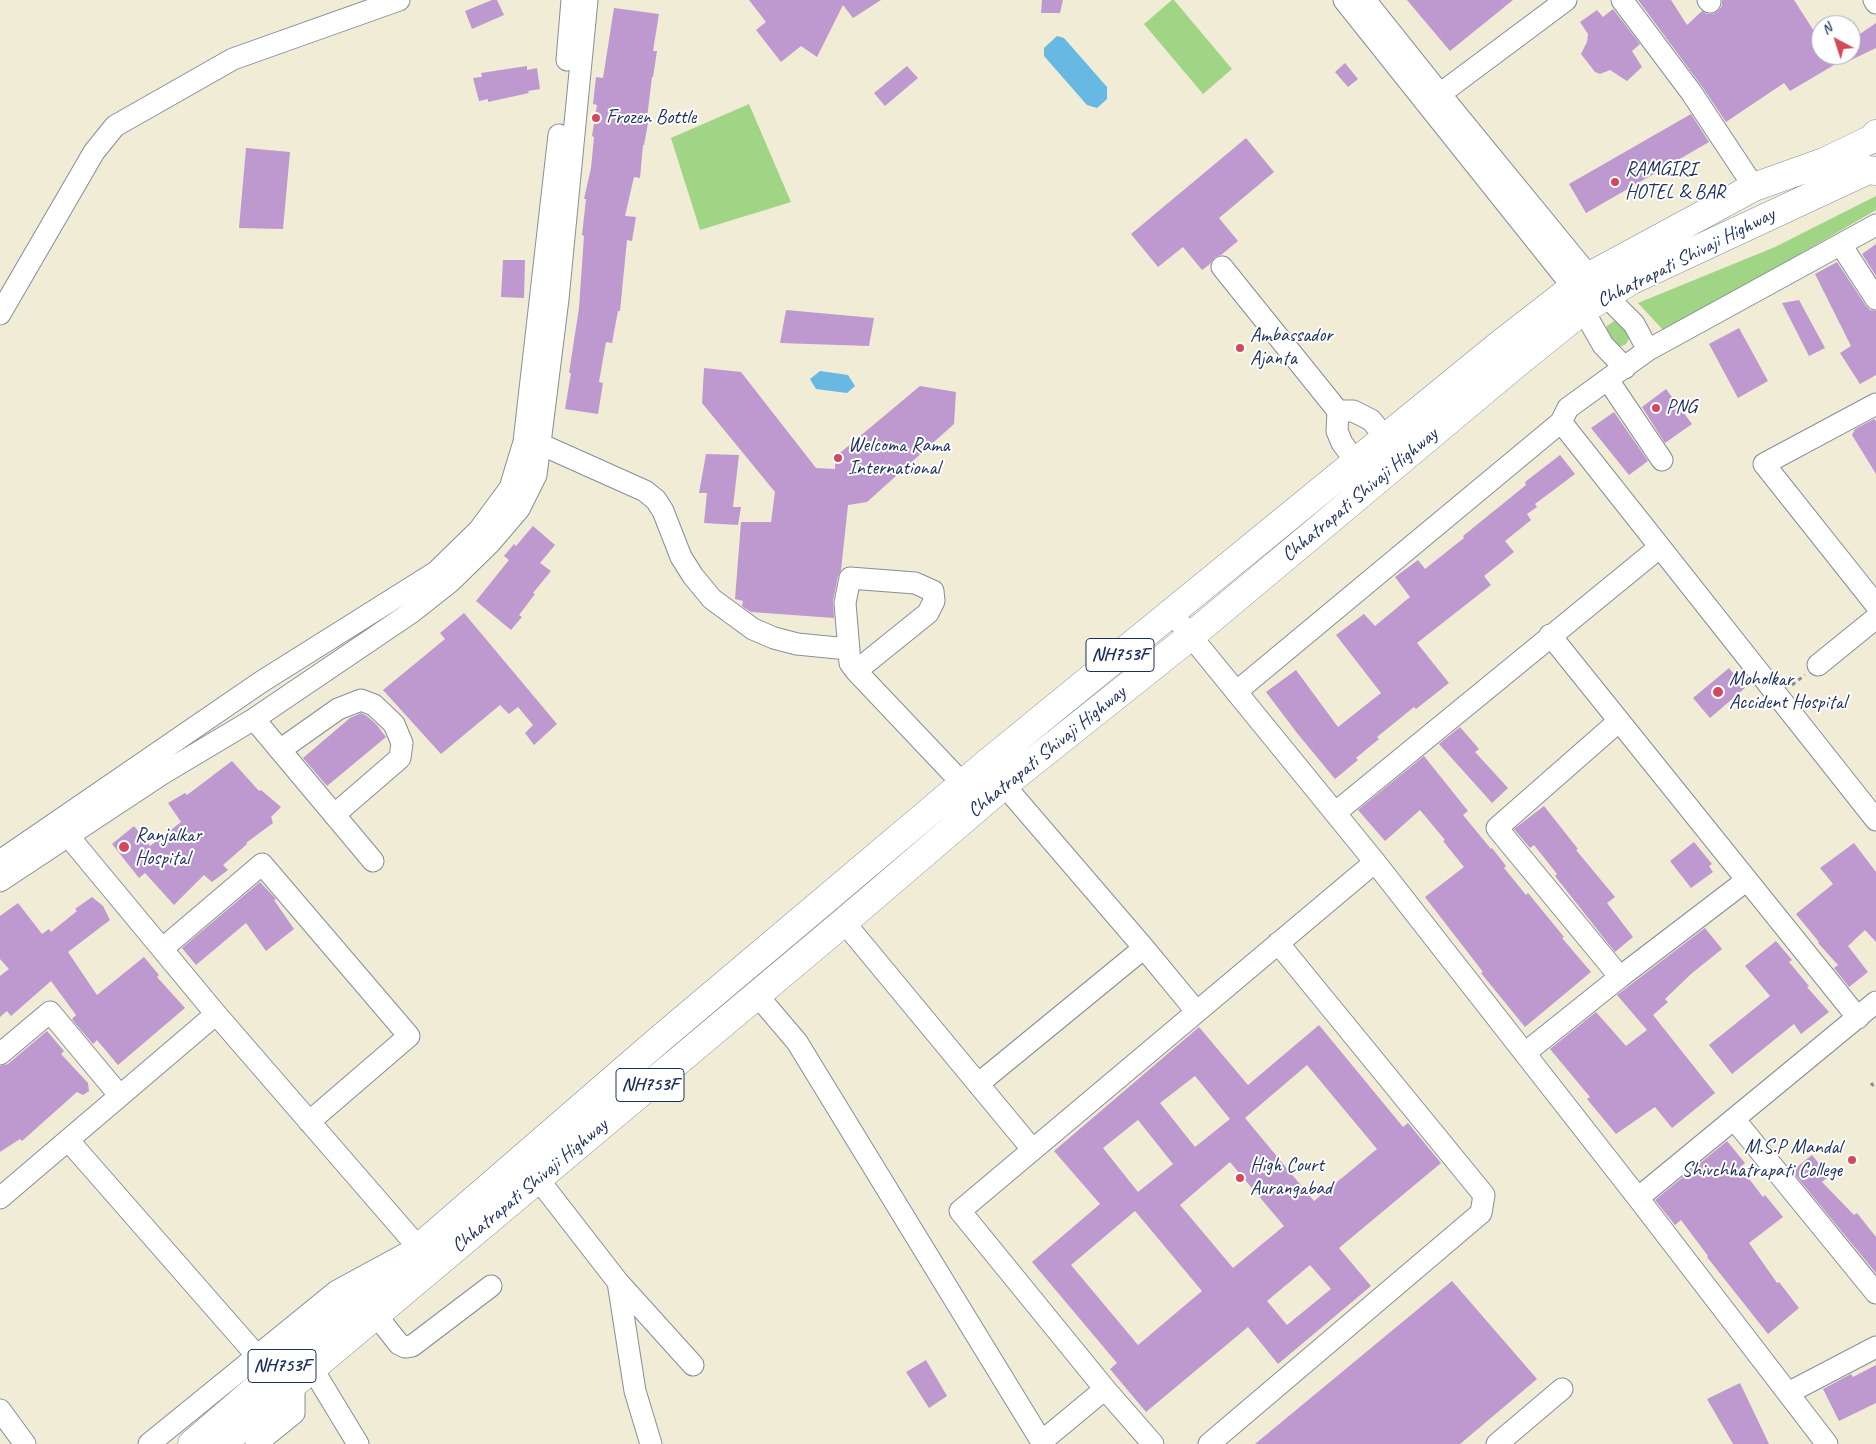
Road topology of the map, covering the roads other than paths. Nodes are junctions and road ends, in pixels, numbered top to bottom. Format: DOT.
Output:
graph roads {
  1 [pos="399,0"];
  2 [pos="572,0"];
  3 [pos="587,0"];
  4 [pos="1344,0"];
  5 [pos="1365,0"];
  6 [pos="1566,0"];
  7 [pos="1622,0"];
  8 [pos="1874,0"];
  9 [pos="1876,3"];
  10 [pos="1440,94"];
  11 [pos="1874,137"];
  12 [pos="1872,170"];
  13 [pos="1754,187"];
  14 [pos="1876,225"];
  15 [pos="555,243"];
  16 [pos="1841,245"];
  17 [pos="1222,267"];
  18 [pos="1588,293"];
  19 [pos="1876,299"];
  20 [pos="0,314"];
  21 [pos="1648,350"];
  22 [pos="1616,374"];
  23 [pos="1876,404"];
  24 [pos="1338,411"];
  25 [pos="1561,422"];
  26 [pos="1386,438"];
  27 [pos="540,444"];
  28 [pos="1662,460"];
  29 [pos="1356,462"];
  30 [pos="1660,547"];
  31 [pos="442,578"];
  32 [pos="1876,605"];
  33 [pos="1172,613"];
  34 [pos="1876,618"];
  35 [pos="1191,636"];
  36 [pos="1550,636"];
  37 [pos="848,649"];
  38 [pos="1818,664"];
  39 [pos="856,671"];
  40 [pos="1236,692"];
  41 [pos="254,719"];
  42 [pos="1619,721"];
  43 [pos="280,750"];
  44 [pos="963,784"];
  45 [pos="1004,785"];
  46 [pos="1335,813"];
  47 [pos="334,814"];
  48 [pos="1876,820"];
  49 [pos="62,829"];
  50 [pos="0,861"];
  51 [pos="373,861"];
  52 [pos="1375,862"];
  53 [pos="0,880"];
  54 [pos="1747,880"];
  55 [pos="844,922"];
  56 [pos="1278,943"];
  57 [pos="1144,948"];
  58 [pos="162,949"];
  59 [pos="1620,977"];
  60 [pos="757,995"];
  61 [pos="1876,1002"];
  62 [pos="1196,1011"];
  63 [pos="216,1014"];
  64 [pos="1858,1018"];
  65 [pos="1525,1053"];
  66 [pos="0,1054"];
  67 [pos="978,1084"];
  68 [pos="120,1096"];
  69 [pos="1734,1119"];
  70 [pos="309,1122"];
  71 [pos="68,1140"];
  72 [pos="1032,1149"];
  73 [pos="538,1179"];
  74 [pos="0,1198"];
  75 [pos="1638,1198"];
  76 [pos="418,1247"];
  77 [pos="618,1282"];
  78 [pos="492,1286"];
  79 [pos="1876,1293"];
  80 [pos="376,1315"];
  81 [pos="1876,1347"];
  82 [pos="258,1357"];
  83 [pos="693,1364"];
  84 [pos="303,1376"];
  85 [pos="1105,1389"];
  86 [pos="1562,1389"];
  87 [pos="1788,1393"];
  88 [pos="0,1410"];
  89 [pos="1042,1443"];
  90 [pos="25,1444"];
  91 [pos="150,1444"];
  92 [pos="192,1444"];
  93 [pos="222,1444"];
  94 [pos="256,1444"];
  95 [pos="358,1444"];
  96 [pos="651,1444"];
  97 [pos="1153,1444"];
  98 [pos="1210,1444"];
  99 [pos="1497,1444"];
  100 [pos="1827,1444"];
  1 -- 20 [label="street"];
  2 -- 15 [label="street"];
  3 -- 15 [label="street"];
  4 -- 18 [label="street"];
  5 -- 10 [label="street"];
  6 -- 10 [label="street"];
  7 -- 13 [label="street"];
  8 -- 9 [label="street"];
  10 -- 18 [label="street"];
  11 -- 13 [label="highway, Chhatrapati Shivaji Highway / NH753F"];
  12 -- 18 [label="highway, Chhatrapati Shivaji Highway / NH753F"];
  13 -- 18 [label="highway, Chhatrapati Shivaji Highway / NH753F"];
  14 -- 16 [label="street"];
  15 -- 27 [label="street"];
  15 -- 31 [label="street"];
  16 -- 19 [label="street"];
  16 -- 21 [label="street"];
  17 -- 24 [label="street"];
  18 -- 21 [label="street"];
  18 -- 22 [label="street"];
  18 -- 26 [label="highway, Chhatrapati Shivaji Highway / NH753F"];
  18 -- 35 [label="highway, Chhatrapati Shivaji Highway / NH753F"];
  21 -- 22 [label="street"];
  22 -- 25 [label="street"];
  22 -- 28 [label="street"];
  23 -- 32 [label="street"];
  24 -- 26 [label="street"];
  24 -- 29 [label="street"];
  25 -- 30 [label="street"];
  25 -- 40 [label="street"];
  26 -- 29 [label="highway, Chhatrapati Shivaji Highway / NH753F"];
  27 -- 31 [label="street"];
  27 -- 37 [label="street"];
  29 -- 33 [label="highway, Chhatrapati Shivaji Highway / NH753F"];
  30 -- 36 [label="street"];
  30 -- 48 [label="street"];
  31 -- 41 [label="street"];
  31 -- 49 [label="street"];
  33 -- 35 [label="street"];
  33 -- 44 [label="highway, Chhatrapati Shivaji Highway / NH753F"];
  34 -- 38 [label="street"];
  35 -- 40 [label="street"];
  35 -- 45 [label="highway, Chhatrapati Shivaji Highway / NH753F"];
  36 -- 42 [label="street"];
  36 -- 46 [label="street"];
  37 -- 39 [label="street"];
  37 -- 39 [label="street"];
  39 -- 44 [label="street"];
  40 -- 46 [label="street"];
  41 -- 43 [label="street"];
  41 -- 49 [label="street"];
  42 -- 54 [label="street"];
  42 -- 59 [label="street"];
  43 -- 47 [label="street"];
  43 -- 47 [label="street"];
  44 -- 76 [label="highway, Chhatrapati Shivaji Highway / NH753F"];
  45 -- 55 [label="highway, Chhatrapati Shivaji Highway / NH753F"];
  45 -- 57 [label="street"];
  46 -- 52 [label="street"];
  47 -- 51 [label="street"];
  49 -- 50 [label="street"];
  49 -- 53 [label="street"];
  49 -- 58 [label="street"];
  52 -- 56 [label="street"];
  52 -- 65 [label="street"];
  54 -- 59 [label="street"];
  54 -- 64 [label="street"];
  55 -- 60 [label="highway, Chhatrapati Shivaji Highway / NH753F"];
  55 -- 67 [label="street"];
  56 -- 62 [label="street"];
  56 -- 98 [label="street"];
  57 -- 62 [label="street"];
  57 -- 67 [label="street"];
  58 -- 63 [label="street"];
  58 -- 70 [label="street"];
  59 -- 65 [label="street"];
  60 -- 73 [label="highway, Chhatrapati Shivaji Highway / NH753F"];
  60 -- 89 [label="street"];
  61 -- 64 [label="street"];
  62 -- 72 [label="street"];
  63 -- 68 [label="street"];
  63 -- 70 [label="street"];
  64 -- 69 [label="street"];
  65 -- 75 [label="street"];
  66 -- 68 [label="street"];
  67 -- 72 [label="street"];
  68 -- 71 [label="street"];
  69 -- 75 [label="street"];
  69 -- 79 [label="street"];
  70 -- 76 [label="street"];
  71 -- 74 [label="street"];
  71 -- 82 [label="street"];
  72 -- 85 [label="street"];
  73 -- 77 [label="street"];
  73 -- 80 [label="highway, Chhatrapati Shivaji Highway / NH753F"];
  75 -- 87 [label="street"];
  76 -- 82 [label="street"];
  76 -- 92 [label="highway, NH753F"];
  77 -- 83 [label="street"];
  77 -- 96 [label="street"];
  78 -- 80 [label="street"];
  80 -- 84 [label="highway, Chhatrapati Shivaji Highway / NH753F"];
  81 -- 87 [label="street"];
  82 -- 91 [label="street"];
  84 -- 93 [label="highway, NH753F"];
  84 -- 94 [label="street"];
  84 -- 95 [label="street"];
  85 -- 89 [label="street"];
  85 -- 97 [label="street"];
  86 -- 99 [label="street"];
  87 -- 100 [label="street"];
  88 -- 90 [label="street"];
}
